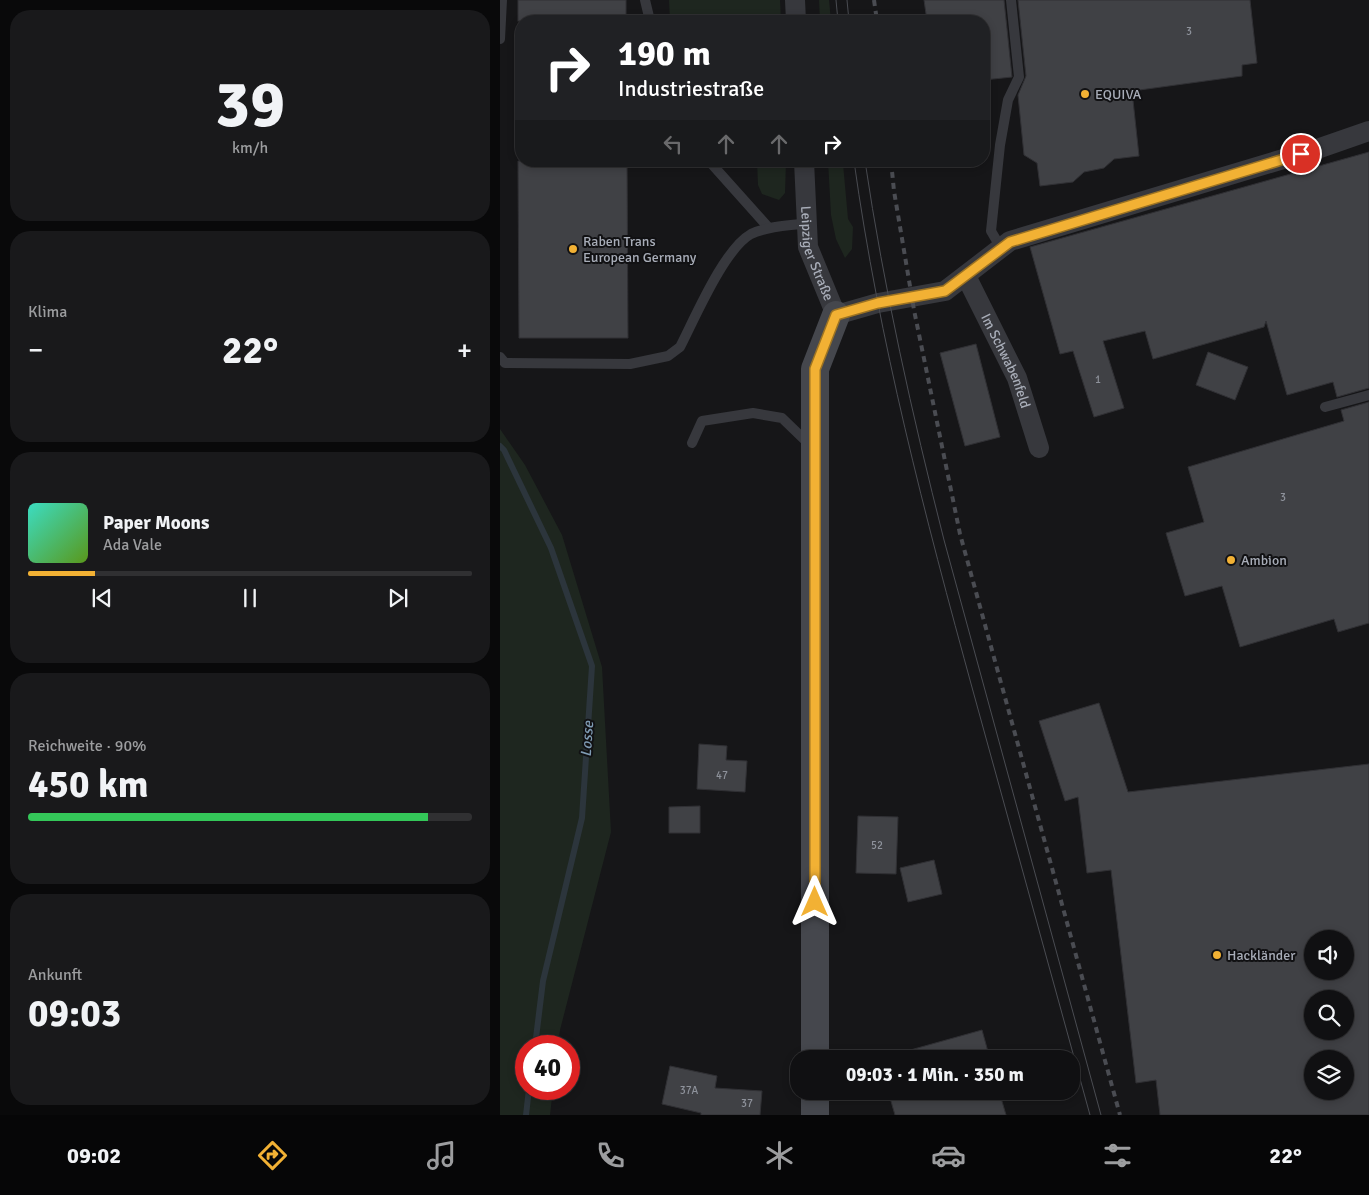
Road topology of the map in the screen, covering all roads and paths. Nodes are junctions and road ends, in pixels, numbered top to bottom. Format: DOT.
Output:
graph roads {
  1 [pos="502,0"];
  2 [pos="645,0"];
  3 [pos="795,0"];
  4 [pos="1011,0"];
  5 [pos="649,15"];
  6 [pos="796,15"];
  7 [pos="500,39"];
  8 [pos="1369,131"];
  9 [pos="714,167"];
  10 [pos="804,167"];
  11 [pos="807,223"];
  12 [pos="770,228"];
  13 [pos="1001,248"];
  14 [pos="966,276"];
  15 [pos="836,315"];
  16 [pos="500,357"];
  17 [pos="1369,395"];
  18 [pos="1326,407"];
  19 [pos="692,443"];
  20 [pos="1039,448"];
  21 [pos="815,450"];
  22 [pos="815,1050"];
  23 [pos="816,1100"];
  24 [pos="816,1115"];
  1 -- 7 [label="lane"];
  2 -- 5 [label="lane"];
  3 -- 6 [label="street"];
  4 -- 13 [label="lane"];
  8 -- 13 [label="street"];
  9 -- 12 [label="lane"];
  10 -- 11 [label="street, Leipziger Straße"];
  11 -- 12 [label="lane"];
  11 -- 15 [label="street, Leipziger Straße"];
  12 -- 16 [label="lane"];
  13 -- 14 [label="street"];
  14 -- 15 [label="street"];
  14 -- 20 [label="street, Im Schwabenfeld"];
  15 -- 21 [label="street, Leipziger Straße"];
  17 -- 18 [label="lane"];
  19 -- 21 [label="lane"];
  21 -- 22 [label="street, Leipziger Straße"];
  23 -- 24 [label="street"];
}
